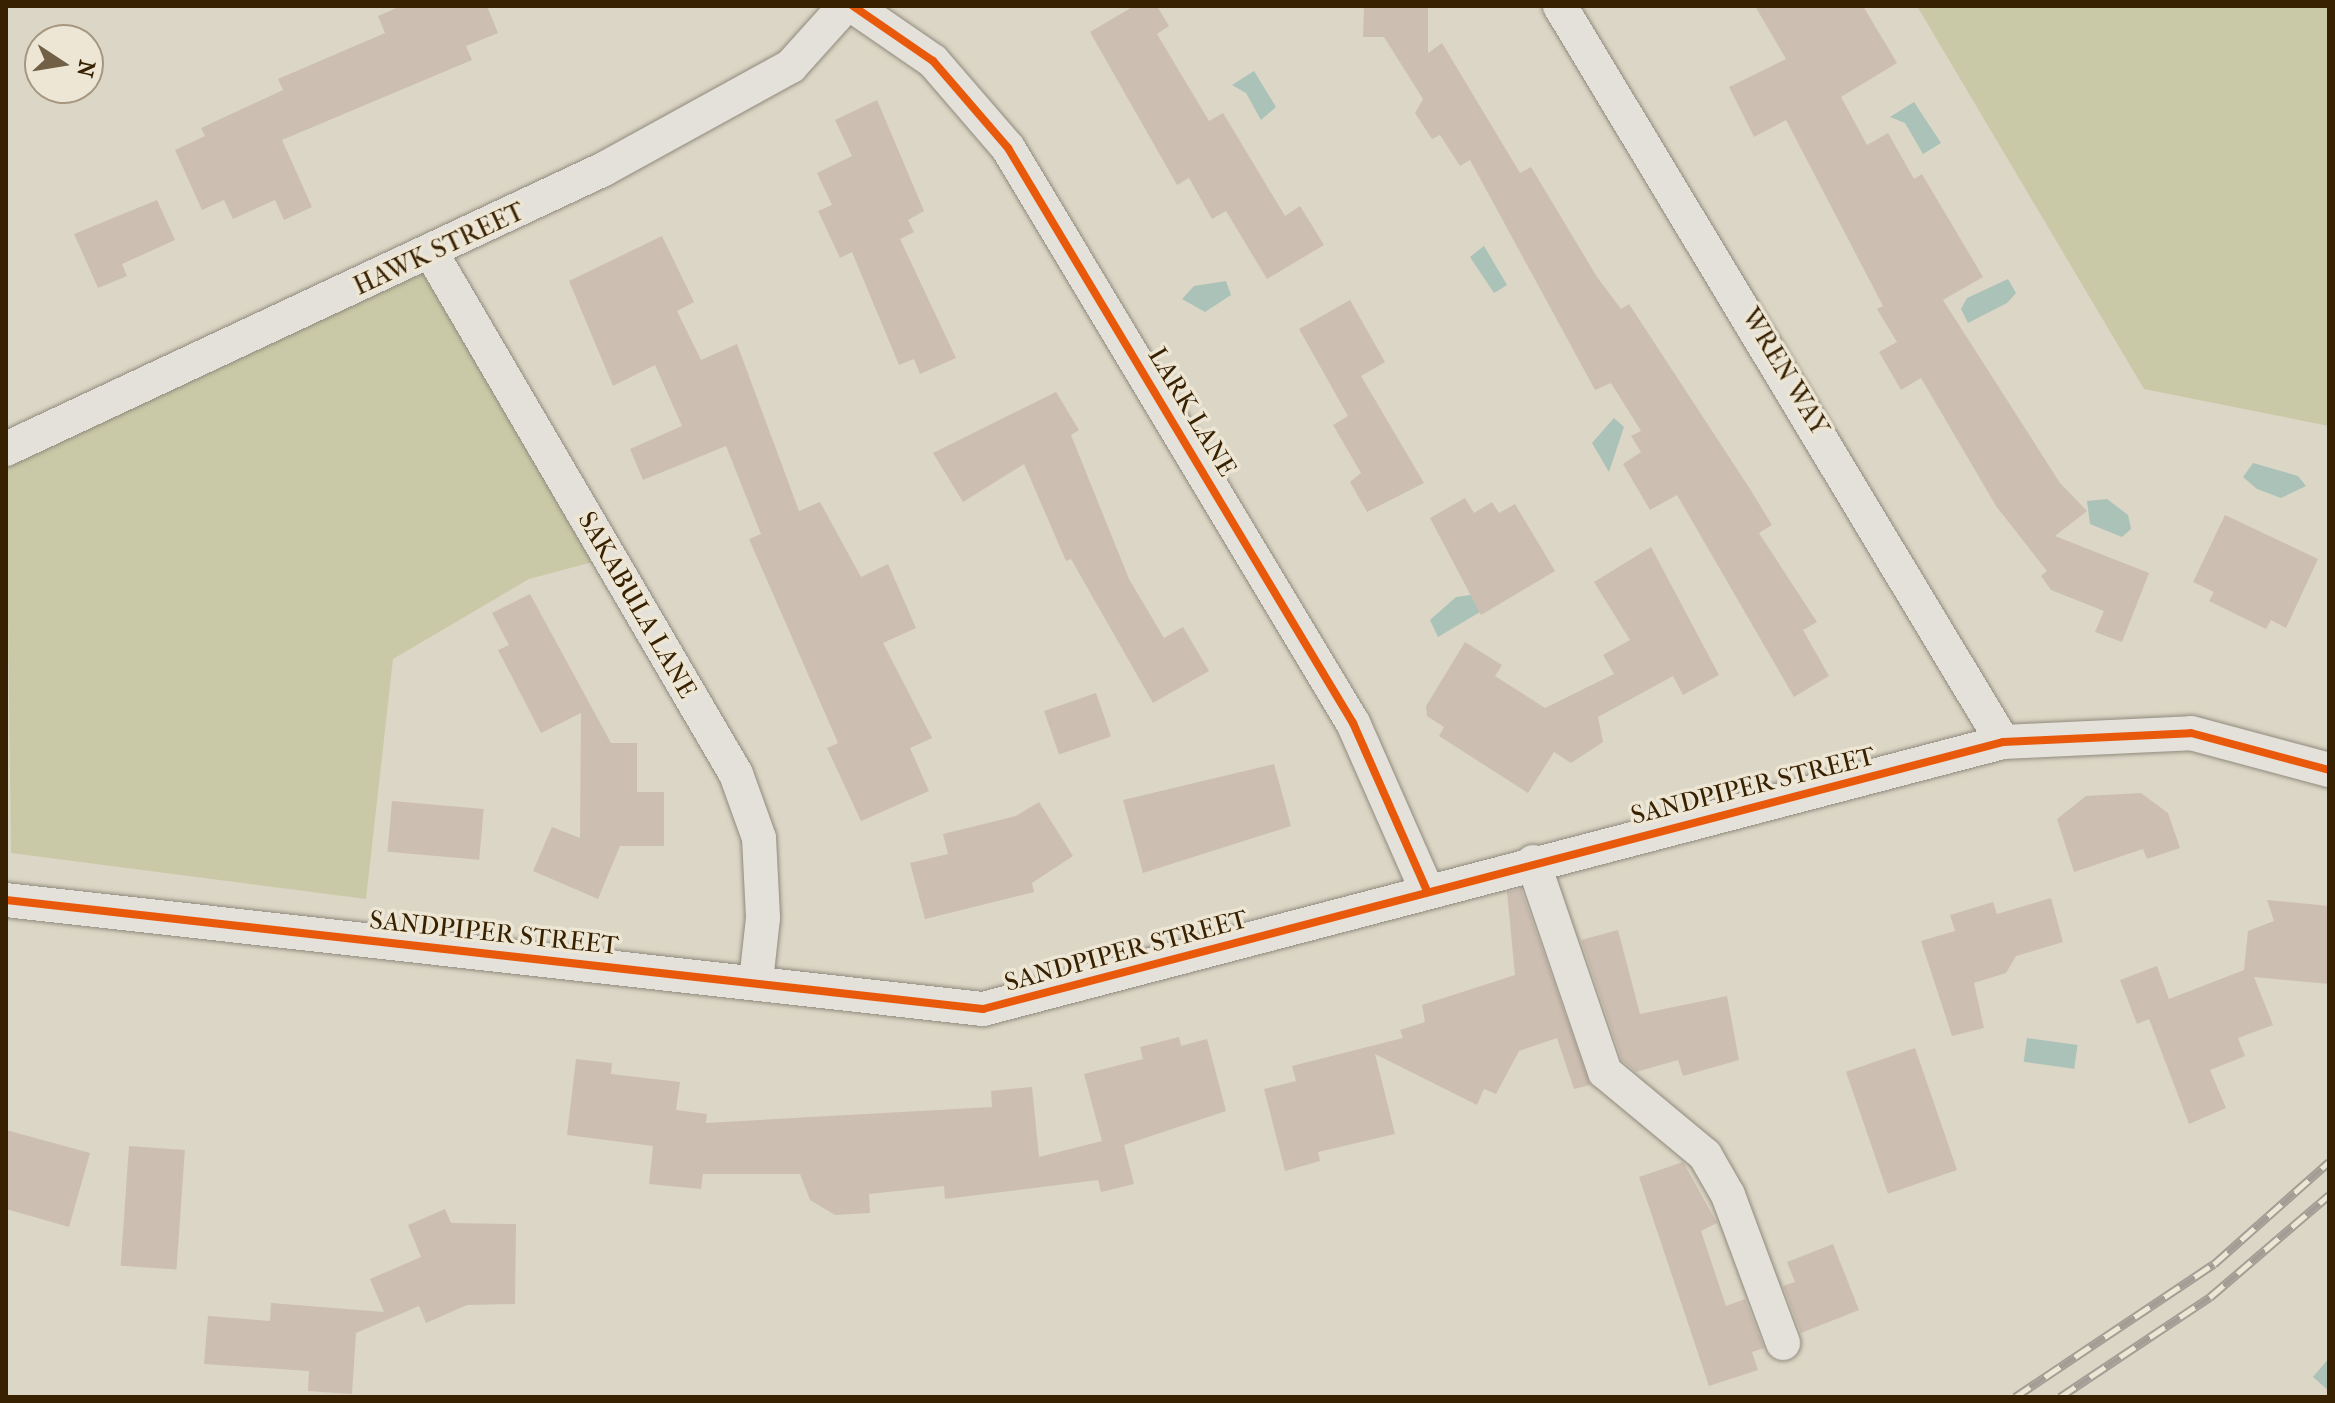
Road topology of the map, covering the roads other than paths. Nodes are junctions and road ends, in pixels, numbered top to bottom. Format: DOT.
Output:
graph roads {
  1 [pos="845,6"];
  2 [pos="853,6"];
  3 [pos="1560,6"];
  4 [pos="432,254"];
  5 [pos="6,449"];
  6 [pos="2003,742"];
  7 [pos="2329,770"];
  8 [pos="1533,862"];
  9 [pos="1427,891"];
  10 [pos="6,900"];
  11 [pos="756,981"];
  12 [pos="1783,1343"];
  1 -- 4 [label="street, HAWK STREET"];
  2 -- 9 [label="street, LARK LANE"];
  3 -- 6 [label="street, WREN WAY"];
  4 -- 5 [label="street, HAWK STREET"];
  4 -- 11 [label="street, SAKABULA LANE"];
  6 -- 7 [label="street, SANDPIPER STREET"];
  6 -- 8 [label="street, SANDPIPER STREET"];
  8 -- 9 [label="street, SANDPIPER STREET"];
  8 -- 12 [label="street"];
  9 -- 11 [label="street, SANDPIPER STREET"];
  10 -- 11 [label="street, SANDPIPER STREET"];
}
